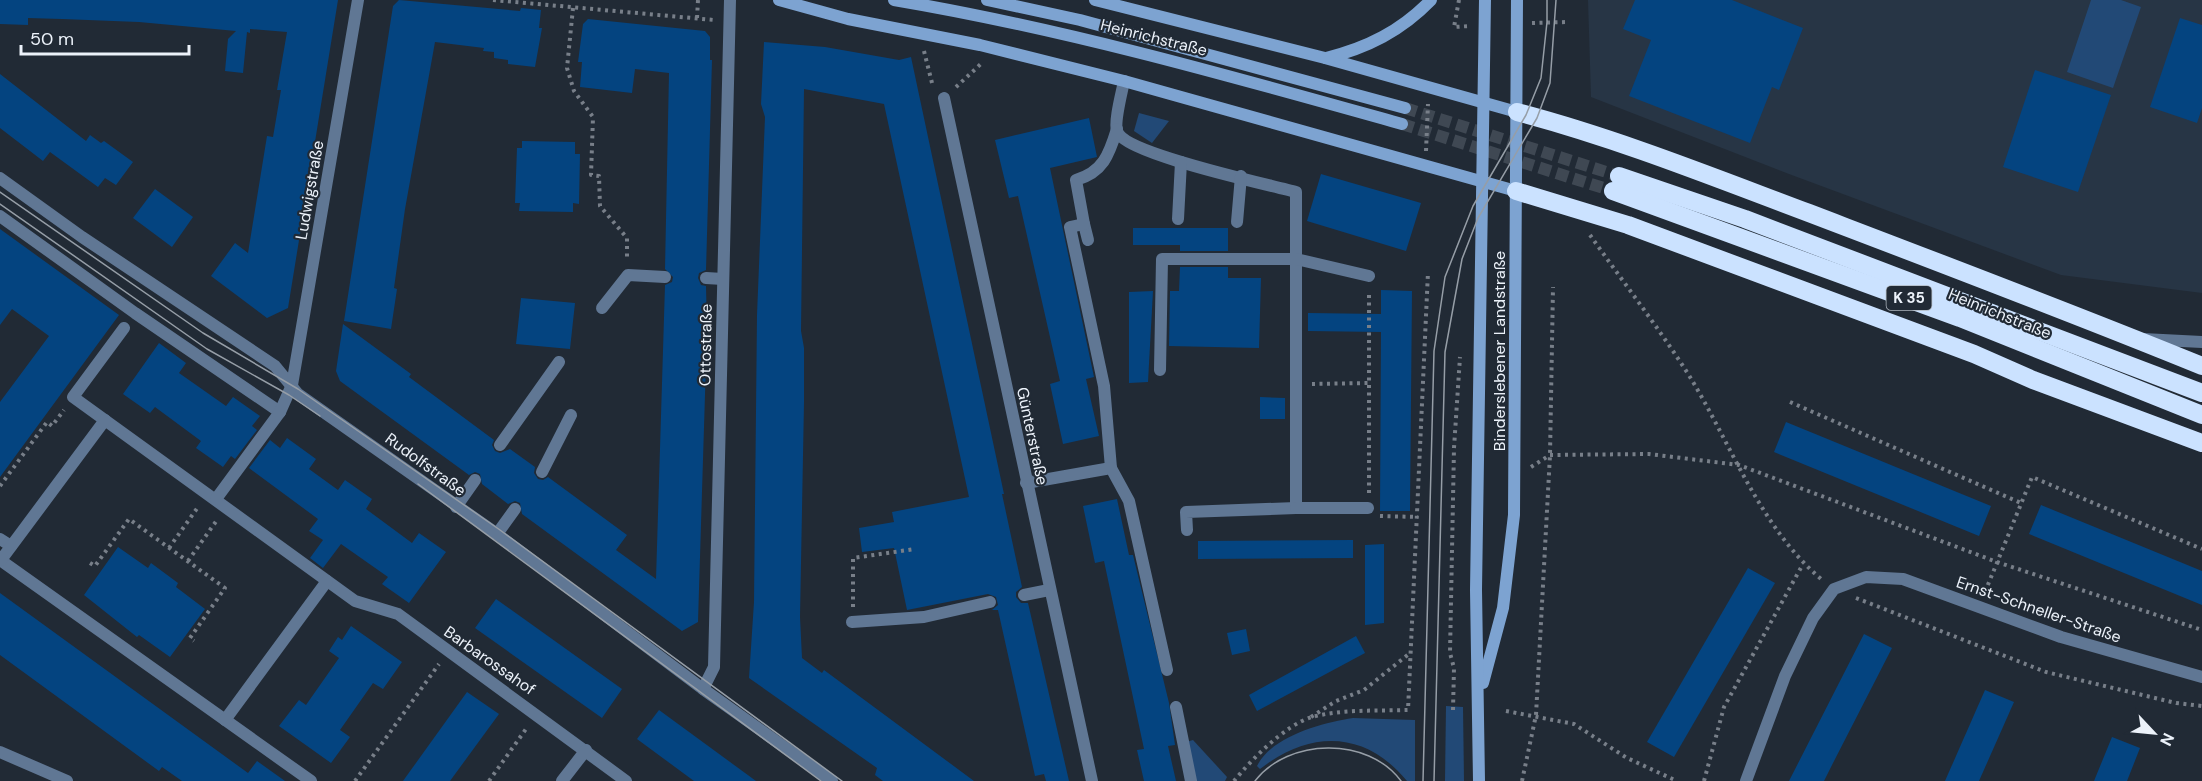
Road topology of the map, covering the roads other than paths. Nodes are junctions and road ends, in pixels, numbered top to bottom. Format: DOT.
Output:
graph roads {
  1 [pos="358,0"];
  2 [pos="730,0"];
  3 [pos="779,0"];
  4 [pos="894,0"];
  5 [pos="987,0"];
  6 [pos="1095,0"];
  7 [pos="1431,0"];
  8 [pos="1485,0"];
  9 [pos="1517,0"];
  10 [pos="1325,58"];
  11 [pos="1124,81"];
  12 [pos="944,98"];
  13 [pos="1485,103"];
  14 [pos="1405,108"];
  15 [pos="1517,112"];
  16 [pos="1402,124"];
  17 [pos="1117,129"];
  18 [pos="1181,162"];
  19 [pos="1241,176"];
  20 [pos="0,178"];
  21 [pos="1483,180"];
  22 [pos="1516,191"];
  23 [pos="0,216"];
  24 [pos="1178,219"];
  25 [pos="1237,222"];
  26 [pos="1084,224"];
  27 [pos="1088,240"];
  28 [pos="1296,259"];
  29 [pos="1370,276"];
  30 [pos="665,277"];
  31 [pos="706,278"];
  32 [pos="723,279"];
  33 [pos="602,308"];
  34 [pos="124,328"];
  35 [pos="2134,338"];
  36 [pos="2202,342"];
  37 [pos="559,362"];
  38 [pos="2202,366"];
  39 [pos="1160,370"];
  40 [pos="292,386"];
  41 [pos="2202,393"];
  42 [pos="280,412"];
  43 [pos="571,415"];
  44 [pos="2202,415"];
  45 [pos="105,420"];
  46 [pos="2202,443"];
  47 [pos="500,445"];
  48 [pos="1112,468"];
  49 [pos="542,472"];
  50 [pos="475,480"];
  51 [pos="1026,483"];
  52 [pos="212,497"];
  53 [pos="456,507"];
  54 [pos="1296,508"];
  55 [pos="1368,508"];
  56 [pos="515,509"];
  57 [pos="1187,530"];
  58 [pos="497,534"];
  59 [pos="0,538"];
  60 [pos="11,546"];
  61 [pos="0,560"];
  62 [pos="327,581"];
  63 [pos="1049,590"];
  64 [pos="1024,595"];
  65 [pos="990,602"];
  66 [pos="852,622"];
  67 [pos="1167,670"];
  68 [pos="2202,677"];
  69 [pos="703,689"];
  70 [pos="1479,699"];
  71 [pos="1176,707"];
  72 [pos="225,720"];
  73 [pos="585,750"];
  74 [pos="0,752"];
  75 [pos="825,779"];
  76 [pos="622,780"];
  77 [pos="67,781"];
  78 [pos="311,781"];
  79 [pos="562,781"];
  80 [pos="1092,781"];
  81 [pos="1191,781"];
  82 [pos="1479,781"];
  83 [pos="1746,781"];
  1 -- 40 [label="street, Ludwigstraße"];
  2 -- 32 [label="street, Ottostraße"];
  3 -- 11 [label="main road, K 35"];
  4 -- 16 [label="main road, Heinrichstraße"];
  5 -- 14 [label="main road, Heinrichstraße"];
  6 -- 10 [label="main road, Heinrichstraße"];
  7 -- 10 [label="main road"];
  8 -- 13 [label="main road, Binderslebener Landstraße"];
  9 -- 15 [label="main road, Binderslebener Landstraße"];
  10 -- 13 [label="main road, Heinrichstraße"];
  11 -- 17 [label="street"];
  11 -- 21 [label="main road, K 35"];
  12 -- 51 [label="street, Günterstraße"];
  13 -- 15 [label="main road, Heinrichstraße"];
  13 -- 21 [label="main road, Binderslebener Landstraße"];
  15 -- 22 [label="main road, Binderslebener Landstraße"];
  15 -- 35 [label="highway"];
  17 -- 18 [label="street"];
  17 -- 26 [label="street"];
  18 -- 19 [label="street"];
  18 -- 24 [label="street"];
  19 -- 25 [label="street"];
  19 -- 28 [label="street"];
  20 -- 40 [label="street, Rudolfstraße"];
  21 -- 22 [label="main road, K 35"];
  21 -- 70 [label="main road, Binderslebener Landstraße"];
  22 -- 46 [label="highway, K 35"];
  22 -- 70 [label="main road, Binderslebener Landstraße"];
  23 -- 42 [label="street"];
  26 -- 27 [label="street"];
  26 -- 48 [label="street"];
  28 -- 29 [label="street"];
  28 -- 39 [label="street"];
  28 -- 54 [label="street"];
  30 -- 33 [label="street"];
  31 -- 32 [label="street"];
  32 -- 69 [label="street, Ottostraße"];
  34 -- 45 [label="street, Barbarossahof"];
  35 -- 36 [label="street"];
  35 -- 38 [label="highway"];
  37 -- 47 [label="street"];
  40 -- 42 [label="street"];
  40 -- 53 [label="street, Rudolfstraße"];
  41 -- 44 [label="highway, Heinrichstraße / K 35"];
  42 -- 52 [label="street"];
  43 -- 49 [label="street"];
  45 -- 52 [label="street, Barbarossahof"];
  45 -- 60 [label="street"];
  48 -- 51 [label="street"];
  48 -- 67 [label="street"];
  50 -- 53 [label="street"];
  51 -- 63 [label="street, Günterstraße"];
  52 -- 62 [label="street, Barbarossahof"];
  53 -- 58 [label="street, Rudolfstraße"];
  54 -- 55 [label="street"];
  54 -- 57 [label="street"];
  56 -- 58 [label="street"];
  58 -- 69 [label="street, Rudolfstraße"];
  59 -- 60 [label="street"];
  60 -- 61 [label="street"];
  61 -- 72 [label="street"];
  62 -- 72 [label="street"];
  62 -- 73 [label="street, Barbarossahof"];
  63 -- 64 [label="street"];
  63 -- 80 [label="street, Günterstraße"];
  65 -- 66 [label="street"];
  68 -- 83 [label="street, Ernst-Schneller-Straße"];
  69 -- 75 [label="street, Rudolfstraße"];
  70 -- 82 [label="main road, Binderslebener Landstraße"];
  71 -- 81 [label="street"];
  72 -- 78 [label="street"];
  73 -- 76 [label="street, Barbarossahof"];
  73 -- 79 [label="street"];
  74 -- 77 [label="street"];
}
